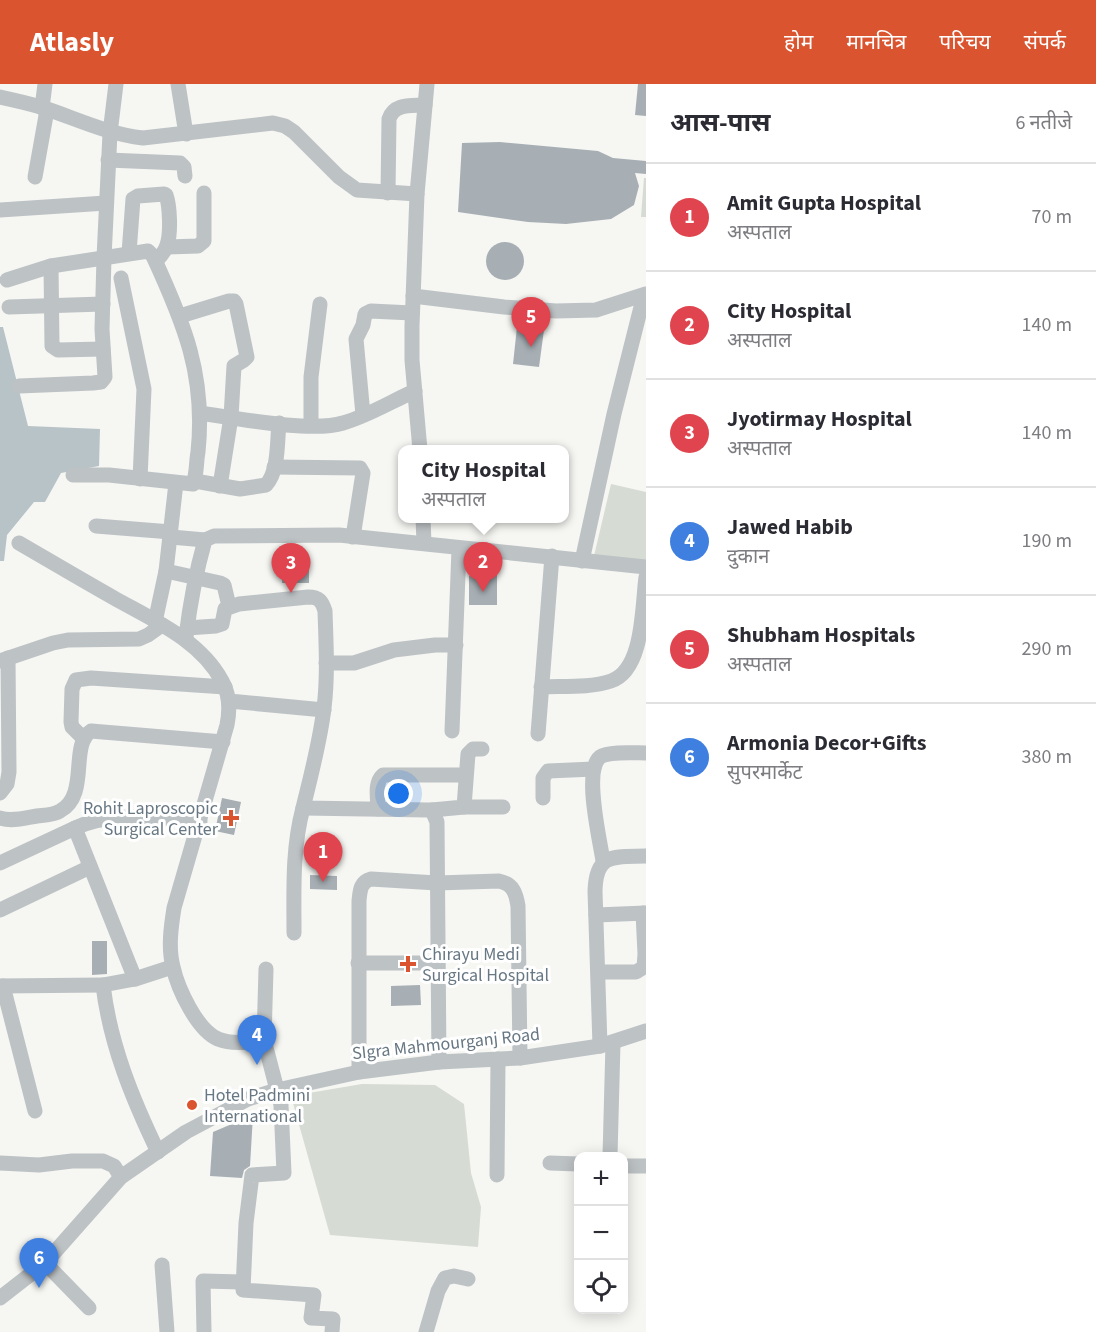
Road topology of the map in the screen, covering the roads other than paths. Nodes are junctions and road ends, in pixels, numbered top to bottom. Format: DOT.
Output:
graph roads {
  1 [pos="45,84"];
  2 [pos="117,84"];
  3 [pos="178,84"];
  4 [pos="427,84"];
  5 [pos="0,97"];
  6 [pos="425,105"];
  7 [pos="44,109"];
  8 [pos="110,133"];
  9 [pos="186,134"];
  10 [pos="108,160"];
  11 [pos="185,176"];
  12 [pos="35,177"];
  13 [pos="204,193"];
  14 [pos="388,193"];
  15 [pos="417,194"];
  16 [pos="106,202"];
  17 [pos="0,210"];
  18 [pos="167,247"];
  19 [pos="129,253"];
  20 [pos="104,258"];
  21 [pos="156,261"];
  22 [pos="51,266"];
  23 [pos="121,278"];
  24 [pos="7,280"];
  25 [pos="645,295"];
  26 [pos="413,296"];
  27 [pos="103,304"];
  28 [pos="320,304"];
  29 [pos="51,305"];
  30 [pos="9,308"];
  31 [pos="412,313"];
  32 [pos="180,316"];
  33 [pos="103,349"];
  34 [pos="19,386"];
  35 [pos="415,391"];
  36 [pos="201,413"];
  37 [pos="363,415"];
  38 [pos="231,417"];
  39 [pos="279,423"];
  40 [pos="311,425"];
  41 [pos="420,445"];
  42 [pos="274,467"];
  43 [pos="73,475"];
  44 [pos="140,479"];
  45 [pos="195,481"];
  46 [pos="176,483"];
  47 [pos="220,486"];
  48 [pos="423,523"];
  49 [pos="96,526"];
  50 [pos="171,535"];
  51 [pos="353,537"];
  52 [pos="205,540"];
  53 [pos="19,543"];
  54 [pos="424,543"];
  55 [pos="459,549"];
  56 [pos="552,556"];
  57 [pos="582,561"];
  58 [pos="646,567"];
  59 [pos="166,571"];
  60 [pos="195,577"];
  61 [pos="646,577"];
  62 [pos="229,606"];
  63 [pos="158,623"];
  64 [pos="186,634"];
  65 [pos="456,645"];
  66 [pos="4,660"];
  67 [pos="326,663"];
  68 [pos="541,687"];
  69 [pos="227,694"];
  70 [pos="324,710"];
  71 [pos="452,731"];
  72 [pos="538,734"];
  73 [pos="84,739"];
  74 [pos="223,742"];
  75 [pos="482,749"];
  76 [pos="646,753"];
  77 [pos="594,769"];
  78 [pos="465,775"];
  79 [pos="0,793"];
  80 [pos="543,798"];
  81 [pos="464,807"];
  82 [pos="503,807"];
  83 [pos="303,808"];
  84 [pos="378,809"];
  85 [pos="432,810"];
  86 [pos="0,818"];
  87 [pos="200,822"];
  88 [pos="75,828"];
  89 [pos="646,856"];
  90 [pos="603,861"];
  91 [pos="0,863"];
  92 [pos="90,867"];
  93 [pos="437,883"];
  94 [pos="0,910"];
  95 [pos="645,913"];
  96 [pos="596,915"];
  97 [pos="294,933"];
  98 [pos="358,963"];
  99 [pos="437,963"];
  100 [pos="172,967"];
  101 [pos="266,969"];
  102 [pos="598,972"];
  103 [pos="135,980"];
  104 [pos="103,985"];
  105 [pos="2,986"];
  106 [pos="646,1031"];
  107 [pos="264,1040"];
  108 [pos="607,1044"];
  109 [pos="520,1058"];
  110 [pos="498,1059"];
  111 [pos="439,1062"];
  112 [pos="359,1072"];
  113 [pos="278,1090"];
  114 [pos="34,1111"];
  115 [pos="158,1152"];
  116 [pos="610,1152"];
  117 [pos="0,1163"];
  118 [pos="550,1163"];
  119 [pos="574,1164"];
  120 [pos="628,1166"];
  121 [pos="646,1166"];
  122 [pos="497,1175"];
  123 [pos="121,1177"];
  124 [pos="45,1263"];
  125 [pos="162,1265"];
  126 [pos="468,1279"];
  127 [pos="242,1282"];
  128 [pos="0,1298"];
  129 [pos="89,1308"];
  130 [pos="167,1332"];
  131 [pos="204,1332"];
  132 [pos="332,1332"];
  133 [pos="426,1332"];
  1 -- 7 [label="street"];
  2 -- 8 [label="street"];
  3 -- 9 [label="street"];
  4 -- 6 [label="street"];
  5 -- 7 [label="street"];
  6 -- 14 [label="street"];
  6 -- 15 [label="street"];
  7 -- 8 [label="street"];
  7 -- 12 [label="street"];
  8 -- 9 [label="street"];
  8 -- 10 [label="street"];
  9 -- 14 [label="street"];
  10 -- 11 [label="street"];
  10 -- 16 [label="street"];
  13 -- 18 [label="street"];
  14 -- 15 [label="street"];
  15 -- 26 [label="street"];
  16 -- 17 [label="street"];
  16 -- 20 [label="street"];
  18 -- 19 [label="street"];
  18 -- 21 [label="street"];
  19 -- 20 [label="street"];
  19 -- 21 [label="street"];
  20 -- 22 [label="street"];
  20 -- 27 [label="street"];
  21 -- 32 [label="street"];
  22 -- 24 [label="street"];
  22 -- 29 [label="street"];
  23 -- 44 [label="street"];
  25 -- 26 [label="street"];
  25 -- 57 [label="street"];
  26 -- 31 [label="street"];
  27 -- 29 [label="street"];
  27 -- 33 [label="street"];
  28 -- 40 [label="street"];
  29 -- 30 [label="street"];
  29 -- 33 [label="street"];
  31 -- 35 [label="street"];
  31 -- 37 [label="street"];
  32 -- 36 [label="street"];
  32 -- 38 [label="street"];
  33 -- 34 [label="street"];
  35 -- 37 [label="street"];
  35 -- 41 [label="street"];
  36 -- 38 [label="street"];
  36 -- 45 [label="street"];
  37 -- 40 [label="street"];
  38 -- 39 [label="street"];
  38 -- 47 [label="street"];
  39 -- 40 [label="street"];
  39 -- 42 [label="street"];
  42 -- 47 [label="street"];
  42 -- 51 [label="street"];
  43 -- 44 [label="street"];
  44 -- 46 [label="street"];
  45 -- 46 [label="street"];
  45 -- 47 [label="street"];
  46 -- 50 [label="street"];
  48 -- 54 [label="street"];
  49 -- 50 [label="street"];
  50 -- 52 [label="street"];
  50 -- 59 [label="street"];
  51 -- 52 [label="street"];
  51 -- 54 [label="street"];
  52 -- 60 [label="street"];
  53 -- 63 [label="street"];
  54 -- 55 [label="street"];
  55 -- 56 [label="street"];
  55 -- 65 [label="street"];
  56 -- 57 [label="street"];
  56 -- 68 [label="street"];
  57 -- 58 [label="street"];
  59 -- 60 [label="street"];
  59 -- 63 [label="street"];
  60 -- 62 [label="street"];
  60 -- 64 [label="street"];
  61 -- 68 [label="street"];
  62 -- 64 [label="street"];
  62 -- 67 [label="street"];
  63 -- 64 [label="street"];
  63 -- 66 [label="street"];
  64 -- 69 [label="street"];
  65 -- 67 [label="street"];
  65 -- 71 [label="street"];
  66 -- 79 [label="street"];
  67 -- 70 [label="street"];
  68 -- 72 [label="street"];
  69 -- 70 [label="street"];
  69 -- 73 [label="street"];
  69 -- 74 [label="street"];
  70 -- 83 [label="street"];
  73 -- 74 [label="street"];
  73 -- 86 [label="street"];
  74 -- 87 [label="street"];
  75 -- 78 [label="street"];
  76 -- 77 [label="street"];
  77 -- 80 [label="street"];
  77 -- 90 [label="street"];
  78 -- 81 [label="street"];
  78 -- 84 [label="street"];
  81 -- 82 [label="street"];
  81 -- 85 [label="street"];
  83 -- 84 [label="street"];
  83 -- 97 [label="street"];
  84 -- 85 [label="street"];
  85 -- 93 [label="street"];
  87 -- 88 [label="street"];
  87 -- 100 [label="street"];
  88 -- 91 [label="street"];
  88 -- 92 [label="street"];
  89 -- 90 [label="street"];
  90 -- 96 [label="street"];
  92 -- 94 [label="street"];
  92 -- 103 [label="street"];
  93 -- 98 [label="street"];
  93 -- 99 [label="street"];
  93 -- 109 [label="street"];
  95 -- 96 [label="street"];
  95 -- 102 [label="street"];
  96 -- 102 [label="street"];
  98 -- 99 [label="street"];
  98 -- 112 [label="street"];
  99 -- 111 [label="street"];
  100 -- 103 [label="street"];
  100 -- 107 [label="street"];
  101 -- 107 [label="street"];
  102 -- 108 [label="street"];
  103 -- 104 [label="street"];
  104 -- 105 [label="street"];
  104 -- 115 [label="street"];
  105 -- 114 [label="street"];
  106 -- 108 [label="street, SIgra Mahmourganj Road"];
  107 -- 113 [label="street"];
  108 -- 109 [label="street, SIgra Mahmourganj Road"];
  108 -- 116 [label="street"];
  109 -- 110 [label="street, SIgra Mahmourganj Road"];
  110 -- 111 [label="street, SIgra Mahmourganj Road"];
  110 -- 122 [label="street"];
  111 -- 112 [label="street, SIgra Mahmourganj Road"];
  112 -- 113 [label="street, SIgra Mahmourganj Road"];
  113 -- 115 [label="street, SIgra Mahmourganj Road"];
  113 -- 127 [label="street"];
  115 -- 123 [label="street, SIgra Mahmourganj Road"];
  117 -- 123 [label="street"];
  118 -- 119 [label="street"];
  120 -- 121 [label="street"];
  123 -- 124 [label="street, SIgra Mahmourganj Road"];
  124 -- 128 [label="street, SIgra Mahmourganj Road"];
  124 -- 129 [label="street"];
  125 -- 130 [label="street"];
  126 -- 133 [label="street"];
  127 -- 131 [label="street"];
  127 -- 132 [label="street"];
}
